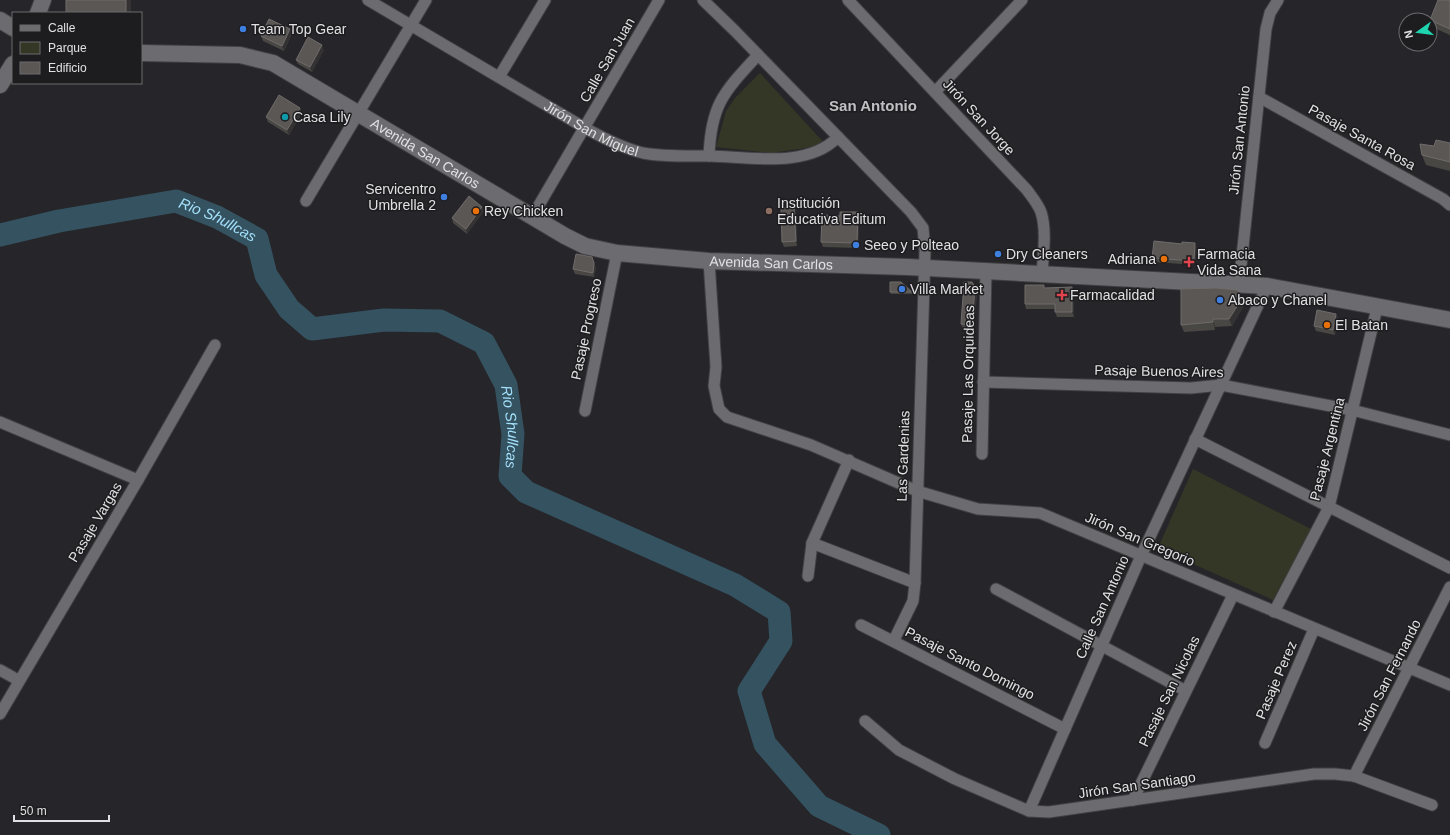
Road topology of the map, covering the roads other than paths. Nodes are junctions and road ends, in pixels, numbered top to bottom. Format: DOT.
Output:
graph roads {
  1 [pos="43,0"];
  2 [pos="368,0"];
  3 [pos="426,0"];
  4 [pos="545,0"];
  5 [pos="659,0"];
  6 [pos="703,0"];
  7 [pos="848,0"];
  8 [pos="1022,0"];
  9 [pos="1278,0"];
  10 [pos="38,12"];
  11 [pos="0,20"];
  12 [pos="411,25"];
  13 [pos="12,27"];
  14 [pos="142,53"];
  15 [pos="758,55"];
  16 [pos="12,66"];
  17 [pos="499,77"];
  18 [pos="0,85"];
  19 [pos="935,92"];
  20 [pos="1259,97"];
  21 [pos="358,114"];
  22 [pos="585,128"];
  23 [pos="838,137"];
  24 [pos="709,156"];
  25 [pos="306,201"];
  26 [pos="1450,205"];
  27 [pos="532,217"];
  28 [pos="617,253"];
  29 [pos="709,261"];
  30 [pos="924,268"];
  31 [pos="986,272"];
  32 [pos="1042,275"];
  33 [pos="1239,285"];
  34 [pos="1267,286"];
  35 [pos="1377,308"];
  36 [pos="1450,320"];
  37 [pos="215,345"];
  38 [pos="983,382"];
  39 [pos="1221,385"];
  40 [pos="1352,410"];
  41 [pos="585,411"];
  42 [pos="0,422"];
  43 [pos="1450,435"];
  44 [pos="1195,439"];
  45 [pos="982,454"];
  46 [pos="849,460"];
  47 [pos="138,480"];
  48 [pos="917,491"];
  49 [pos="1329,507"];
  50 [pos="812,543"];
  51 [pos="1141,556"];
  52 [pos="1450,568"];
  53 [pos="808,576"];
  54 [pos="915,584"];
  55 [pos="1450,587"];
  56 [pos="996,589"];
  57 [pos="1233,595"];
  58 [pos="1274,612"];
  59 [pos="861,625"];
  60 [pos="1314,629"];
  61 [pos="894,640"];
  62 [pos="1101,646"];
  63 [pos="1409,668"];
  64 [pos="0,670"];
  65 [pos="18,680"];
  66 [pos="1450,686"];
  67 [pos="1186,691"];
  68 [pos="0,714"];
  69 [pos="865,721"];
  70 [pos="1065,729"];
  71 [pos="1265,743"];
  72 [pos="1354,776"];
  73 [pos="1133,800"];
  74 [pos="1432,805"];
  75 [pos="1029,811"];
  1 -- 10 [label="main road"];
  2 -- 12 [label="street, Jirón San Miguel"];
  3 -- 12 [label="street"];
  4 -- 17 [label="street"];
  5 -- 22 [label="street, Calle San Juan"];
  6 -- 15 [label="street, Las Gardenias"];
  7 -- 19 [label="street, Jirón San Jorge"];
  8 -- 19 [label="street"];
  9 -- 20 [label="street, Jirón San Antonio"];
  11 -- 13 [label="main road"];
  12 -- 17 [label="street, Jirón San Miguel"];
  12 -- 21 [label="street"];
  14 -- 21 [label="main road, Avenida San Carlos"];
  15 -- 23 [label="street, Las Gardenias"];
  15 -- 24 [label="street"];
  16 -- 18 [label="main road"];
  17 -- 22 [label="street, Jirón San Miguel"];
  19 -- 32 [label="street, Jirón San Jorge"];
  20 -- 26 [label="street, Pasaje Santa Rosa"];
  20 -- 33 [label="street, Jirón San Antonio"];
  21 -- 25 [label="street"];
  21 -- 27 [label="main road, Avenida San Carlos"];
  22 -- 24 [label="street, Jirón San Miguel"];
  22 -- 27 [label="street, Calle San Juan"];
  23 -- 24 [label="street, Jirón San Miguel"];
  23 -- 30 [label="street, Las Gardenias"];
  27 -- 28 [label="main road, Avenida San Carlos"];
  28 -- 29 [label="main road, Avenida San Carlos"];
  28 -- 41 [label="street, Pasaje Progreso"];
  29 -- 30 [label="main road, Avenida San Carlos"];
  29 -- 46 [label="street, Jirón San Gregorio"];
  30 -- 31 [label="main road, Avenida San Carlos"];
  30 -- 48 [label="street, Las Gardenias"];
  31 -- 32 [label="main road, Avenida San Carlos"];
  31 -- 38 [label="street, Pasaje Las Orquideas"];
  32 -- 33 [label="main road, Avenida San Carlos"];
  33 -- 34 [label="main road, Avenida San Carlos"];
  34 -- 35 [label="main road, Avenida San Carlos"];
  34 -- 39 [label="street, Calle San Antonio"];
  35 -- 36 [label="main road, Avenida San Carlos"];
  35 -- 40 [label="street, Pasaje Argentina"];
  37 -- 47 [label="street, Pasaje Vargas"];
  38 -- 39 [label="street, Pasaje Buenos Aires"];
  38 -- 45 [label="street, Pasaje Las Orquideas"];
  39 -- 40 [label="street, Pasaje Buenos Aires"];
  39 -- 44 [label="street, Calle San Antonio"];
  40 -- 43 [label="street, Pasaje Buenos Aires"];
  40 -- 49 [label="street, Pasaje Argentina"];
  42 -- 47 [label="street"];
  44 -- 49 [label="street"];
  44 -- 51 [label="street, Calle San Antonio"];
  46 -- 48 [label="street, Jirón San Gregorio"];
  46 -- 50 [label="street"];
  47 -- 65 [label="street, Pasaje Vargas"];
  48 -- 51 [label="street, Jirón San Gregorio"];
  48 -- 54 [label="street, Las Gardenias"];
  49 -- 52 [label="street"];
  49 -- 58 [label="street, Pasaje Argentina"];
  50 -- 53 [label="street"];
  50 -- 54 [label="street"];
  51 -- 57 [label="street, Jirón San Gregorio"];
  51 -- 62 [label="street, Calle San Antonio"];
  54 -- 61 [label="street, Las Gardenias"];
  55 -- 63 [label="street, Jirón San Fernando"];
  56 -- 62 [label="street"];
  57 -- 58 [label="street, Jirón San Gregorio"];
  57 -- 67 [label="street, Pasaje San Nicolas"];
  58 -- 60 [label="street, Jirón San Gregorio"];
  59 -- 61 [label="street, Pasaje Santo Domingo"];
  60 -- 63 [label="street, Jirón San Gregorio"];
  60 -- 71 [label="street, Pasaje Perez"];
  61 -- 70 [label="street, Pasaje Santo Domingo"];
  62 -- 67 [label="street"];
  62 -- 70 [label="street, Calle San Antonio"];
  63 -- 66 [label="street, Jirón San Gregorio"];
  63 -- 72 [label="street, Jirón San Fernando"];
  64 -- 65 [label="street"];
  65 -- 68 [label="street, Pasaje Vargas"];
  67 -- 73 [label="street, Pasaje San Nicolas"];
  69 -- 75 [label="street, Jirón San Santiago"];
  70 -- 75 [label="street, Calle San Antonio"];
  72 -- 73 [label="street, Jirón San Santiago"];
  72 -- 74 [label="street, Jirón San Santiago"];
  73 -- 75 [label="street, Jirón San Santiago"];
}
